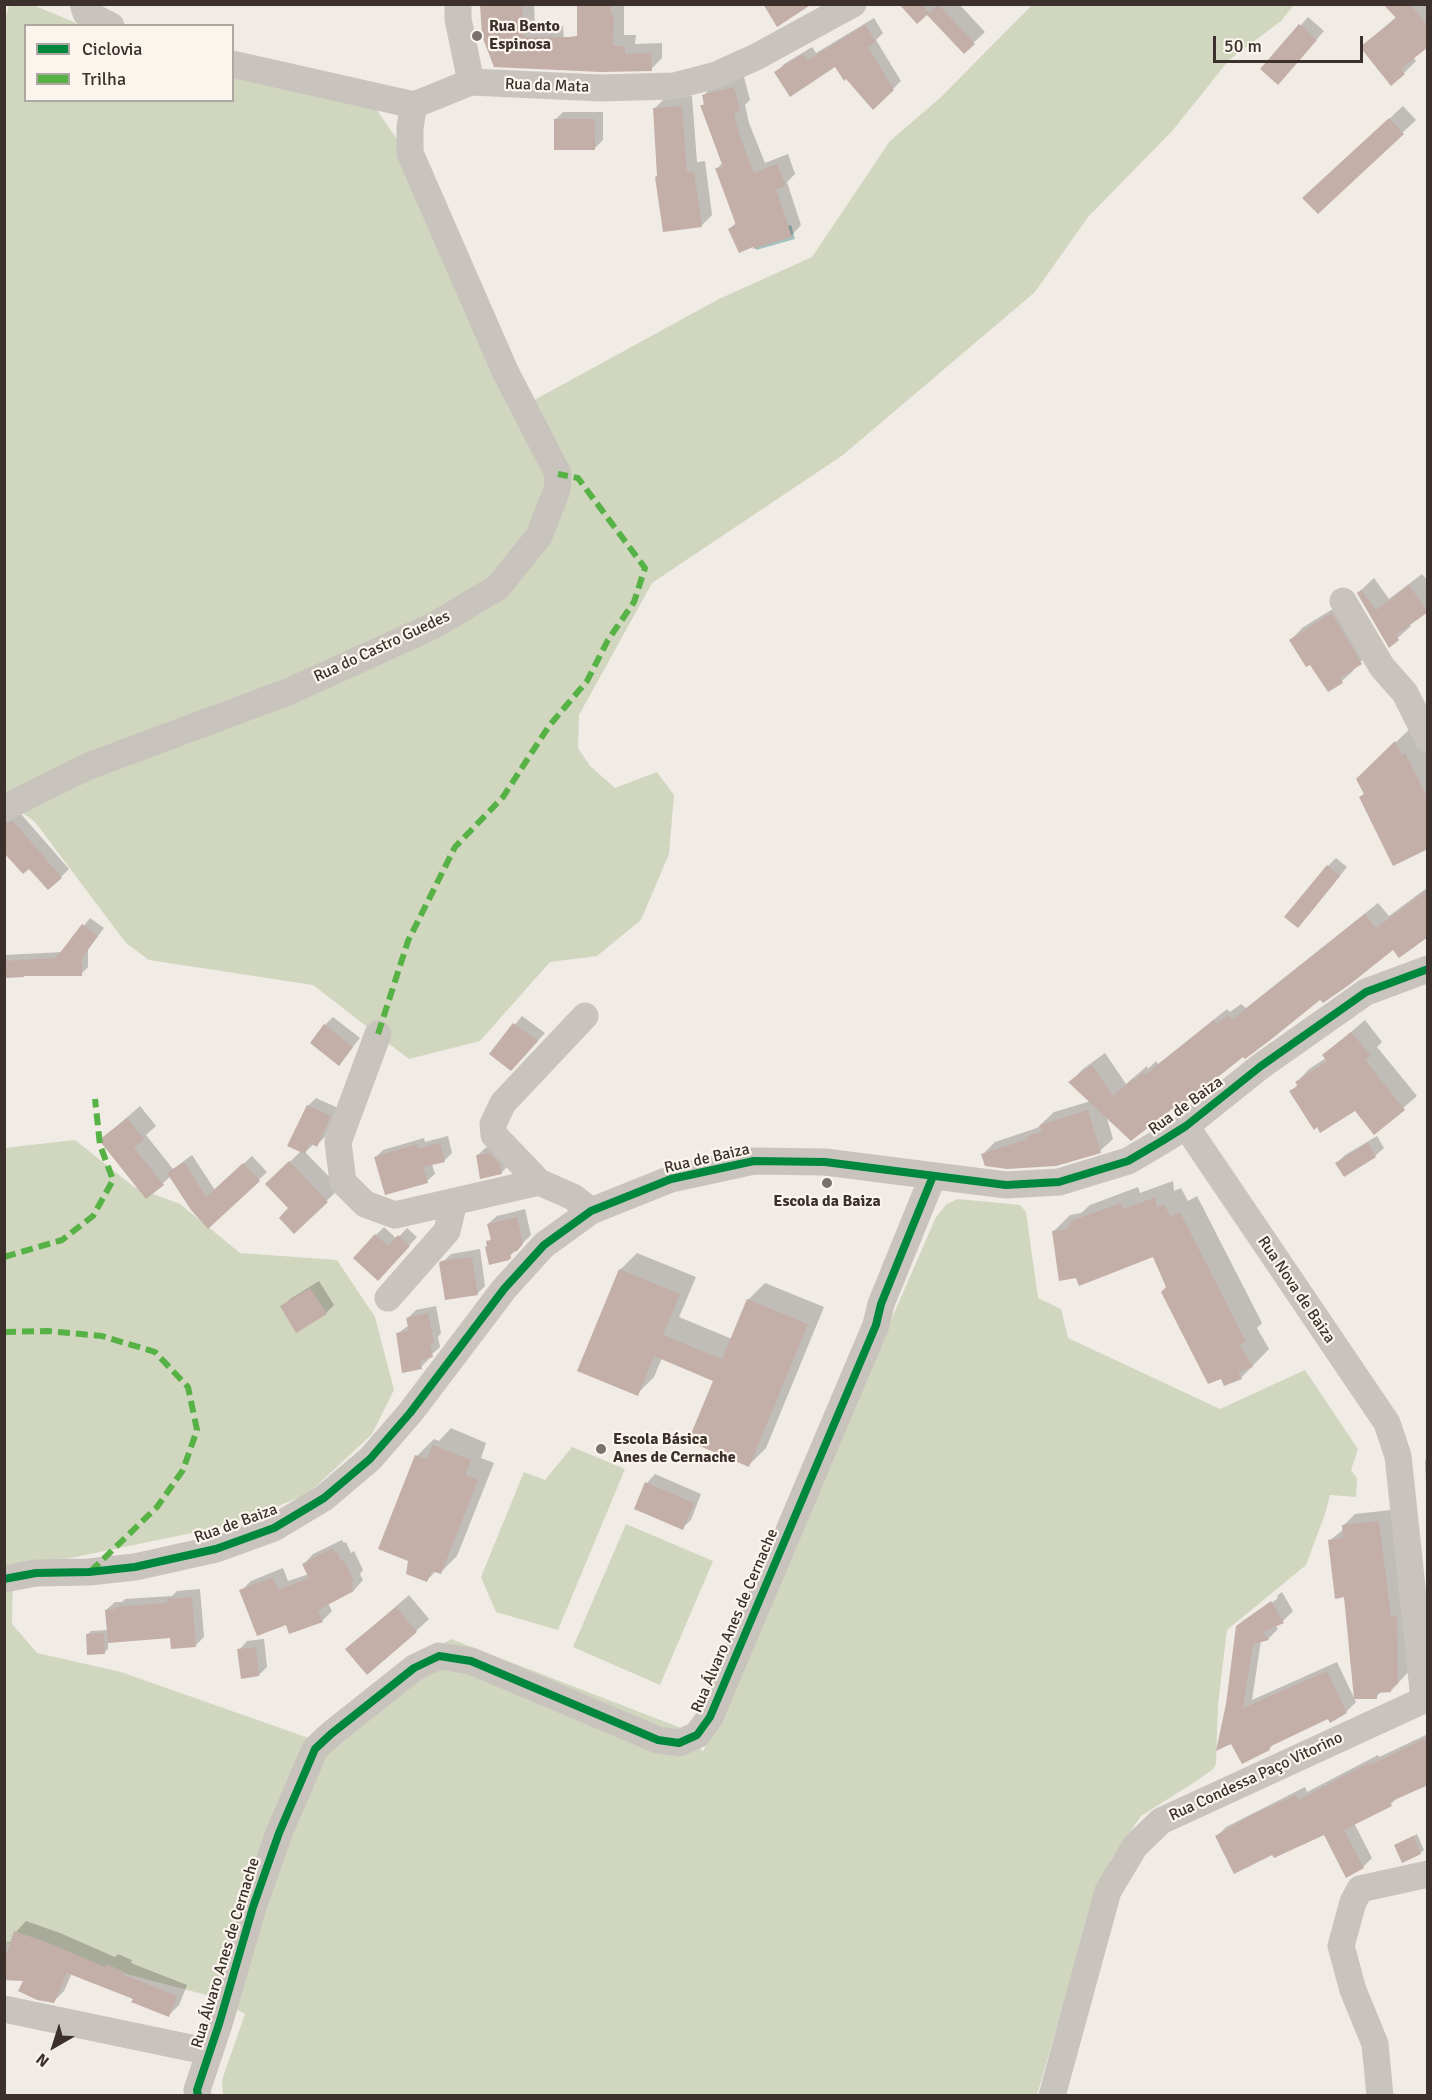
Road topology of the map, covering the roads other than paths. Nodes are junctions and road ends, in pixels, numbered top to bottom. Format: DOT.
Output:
graph roads {
  1 [pos="458,4"];
  2 [pos="853,4"];
  3 [pos="84,9"];
  4 [pos="108,24"];
  5 [pos="234,64"];
  6 [pos="471,82"];
  7 [pos="414,105"];
  8 [pos="1343,601"];
  9 [pos="1428,739"];
  10 [pos="4,808"];
  11 [pos="1427,969"];
  12 [pos="585,1016"];
  13 [pos="378,1034"];
  14 [pos="1186,1126"];
  15 [pos="933,1176"];
  16 [pos="539,1182"];
  17 [pos="454,1202"];
  18 [pos="591,1211"];
  19 [pos="388,1298"];
  20 [pos="4,1579"];
  21 [pos="1426,1699"];
  22 [pos="1428,1874"];
  23 [pos="4,2009"];
  24 [pos="210,2052"];
  25 [pos="198,2096"];
  26 [pos="1052,2096"];
  27 [pos="1380,2096"];
  1 -- 6 [label="street"];
  2 -- 6 [label="street, Rua da Mata"];
  3 -- 4 [label="street"];
  5 -- 7 [label="street"];
  6 -- 7 [label="street, Rua da Mata"];
  7 -- 10 [label="street, Rua do Castro Guedes"];
  8 -- 9 [label="street"];
  11 -- 14 [label="street, Rua de Baiza"];
  12 -- 16 [label="street"];
  13 -- 17 [label="street"];
  14 -- 15 [label="street, Rua de Baiza"];
  14 -- 21 [label="street, Rua Nova de Baiza"];
  15 -- 18 [label="street, Rua de Baiza"];
  15 -- 24 [label="street, Rua Álvaro Anes de Cernache"];
  16 -- 17 [label="street"];
  16 -- 18 [label="street"];
  17 -- 19 [label="street"];
  18 -- 20 [label="street, Rua de Baiza"];
  21 -- 26 [label="street, Rua Condessa Paço Vitorino"];
  22 -- 27 [label="street"];
  23 -- 24 [label="street"];
  24 -- 25 [label="street, Rua Álvaro Anes de Cernache"];
}
